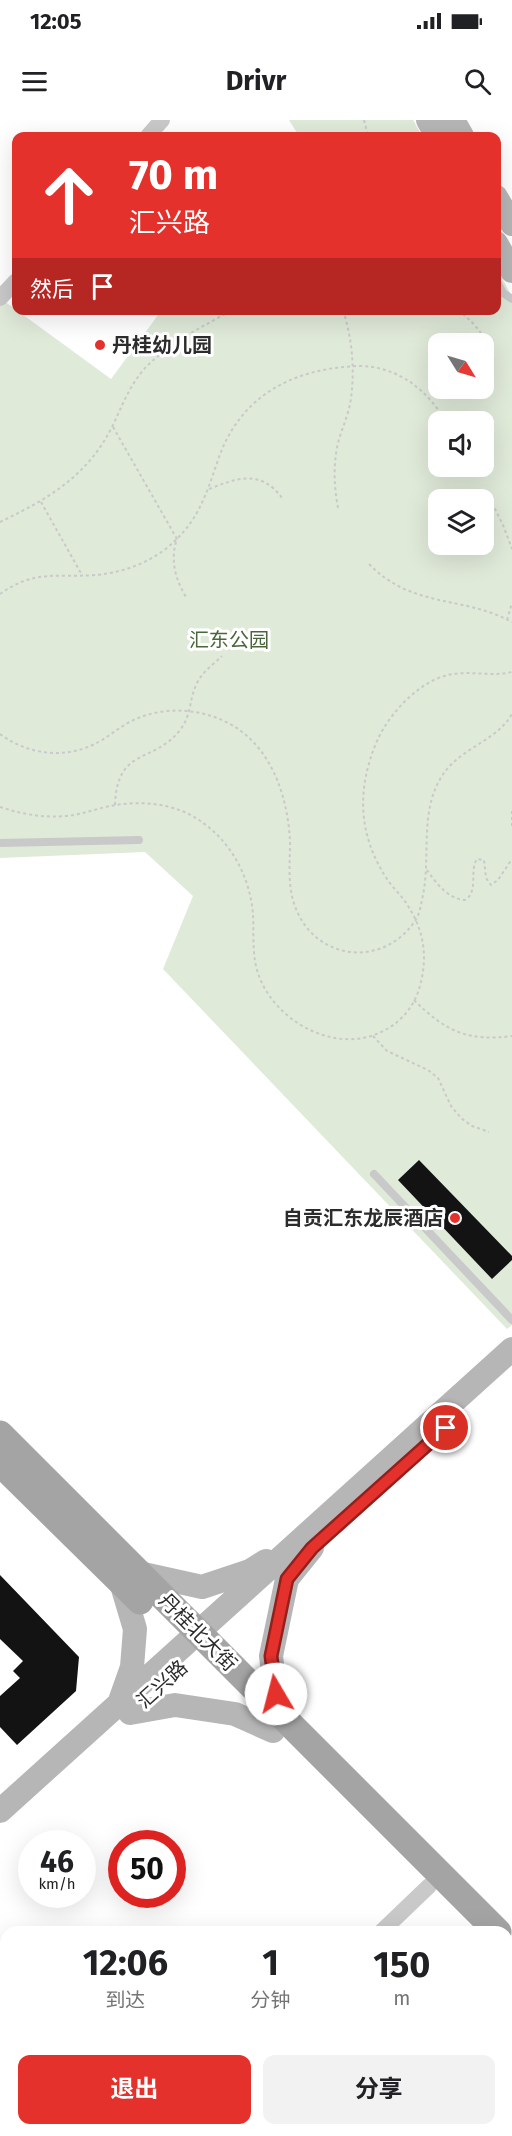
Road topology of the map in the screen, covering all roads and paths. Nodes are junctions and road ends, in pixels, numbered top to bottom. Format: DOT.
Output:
graph roads {
  1 [pos="162,120"];
  2 [pos="152,132"];
  3 [pos="501,252"];
  4 [pos="512,271"];
  5 [pos="12,285"];
  6 [pos="501,289"];
  7 [pos="0,298"];
  8 [pos="512,299"];
  9 [pos="223,315"];
  10 [pos="344,315"];
  11 [pos="464,315"];
  12 [pos="482,333"];
  13 [pos="352,367"];
  14 [pos="439,411"];
  15 [pos="113,426"];
  16 [pos="209,489"];
  17 [pos="282,498"];
  18 [pos="40,502"];
  19 [pos="494,507"];
  20 [pos="338,508"];
  21 [pos="0,522"];
  22 [pos="177,539"];
  23 [pos="512,549"];
  24 [pos="369,564"];
  25 [pos="82,575"];
  26 [pos="0,594"];
  27 [pos="186,597"];
  28 [pos="512,603"];
  29 [pos="507,620"];
  30 [pos="512,622"];
  31 [pos="222,657"];
  32 [pos="512,672"];
  33 [pos="191,711"];
  34 [pos="512,714"];
  35 [pos="0,734"];
  36 [pos="115,806"];
  37 [pos="0,807"];
  38 [pos="512,811"];
  39 [pos="512,827"];
  40 [pos="139,840"];
  41 [pos="0,843"];
  42 [pos="512,859"];
  43 [pos="427,870"];
  44 [pos="416,920"];
  45 [pos="414,1000"];
  46 [pos="373,1036"];
  47 [pos="512,1036"];
  48 [pos="489,1132"];
  49 [pos="374,1174"];
  50 [pos="512,1320"];
  51 [pos="512,1349"];
  52 [pos="512,1368"];
  53 [pos="0,1434"];
  54 [pos="0,1463"];
  55 [pos="306,1545"];
  56 [pos="130,1578"];
  57 [pos="196,1644"];
  58 [pos="125,1708"];
  59 [pos="276,1722"];
  60 [pos="0,1812"];
  61 [pos="0,1831"];
  62 [pos="429,1886"];
  63 [pos="387,1926"];
  64 [pos="469,1926"];
  65 [pos="492,1926"];
  1 -- 2 [label="street"];
  3 -- 4 [label="main road"];
  5 -- 7 [label="street"];
  6 -- 8 [label="lane"];
  9 -- 15 [label="path"];
  10 -- 13 [label="path"];
  11 -- 12 [label="path"];
  13 -- 14 [label="path"];
  13 -- 16 [label="path"];
  13 -- 20 [label="path"];
  15 -- 18 [label="path"];
  15 -- 22 [label="path"];
  16 -- 17 [label="path"];
  16 -- 22 [label="path"];
  18 -- 21 [label="path"];
  18 -- 25 [label="path"];
  19 -- 23 [label="path"];
  22 -- 25 [label="path"];
  22 -- 27 [label="path"];
  24 -- 29 [label="path"];
  25 -- 26 [label="path"];
  28 -- 29 [label="path"];
  29 -- 30 [label="path"];
  31 -- 33 [label="path"];
  32 -- 44 [label="path"];
  33 -- 35 [label="path"];
  33 -- 36 [label="path"];
  33 -- 44 [label="path"];
  34 -- 43 [label="path"];
  36 -- 37 [label="path"];
  36 -- 46 [label="path"];
  38 -- 39 [label="path"];
  40 -- 41 [label="lane"];
  42 -- 43 [label="path"];
  43 -- 44 [label="path"];
  44 -- 45 [label="path"];
  45 -- 46 [label="path"];
  45 -- 47 [label="path"];
  46 -- 48 [label="path"];
  49 -- 50 [label="lane"];
  51 -- 55 [label="main road"];
  52 -- 55 [label="main road"];
  53 -- 56 [label="main road, 丹桂北大街"];
  54 -- 56 [label="main road, 丹桂北大街"];
  55 -- 56 [label="main road"];
  55 -- 57 [label="main road"];
  55 -- 59 [label="main road"];
  56 -- 57 [label="main road, 丹桂北大街"];
  56 -- 58 [label="main road"];
  57 -- 58 [label="main road"];
  57 -- 59 [label="main road, 丹桂北大街"];
  58 -- 59 [label="main road"];
  58 -- 60 [label="main road"];
  58 -- 61 [label="main road, 汇兴路"];
  59 -- 62 [label="main road, 丹桂北大街"];
  59 -- 65 [label="main road, 丹桂北大街"];
  62 -- 63 [label="street"];
  62 -- 64 [label="main road, 丹桂北大街"];
}
